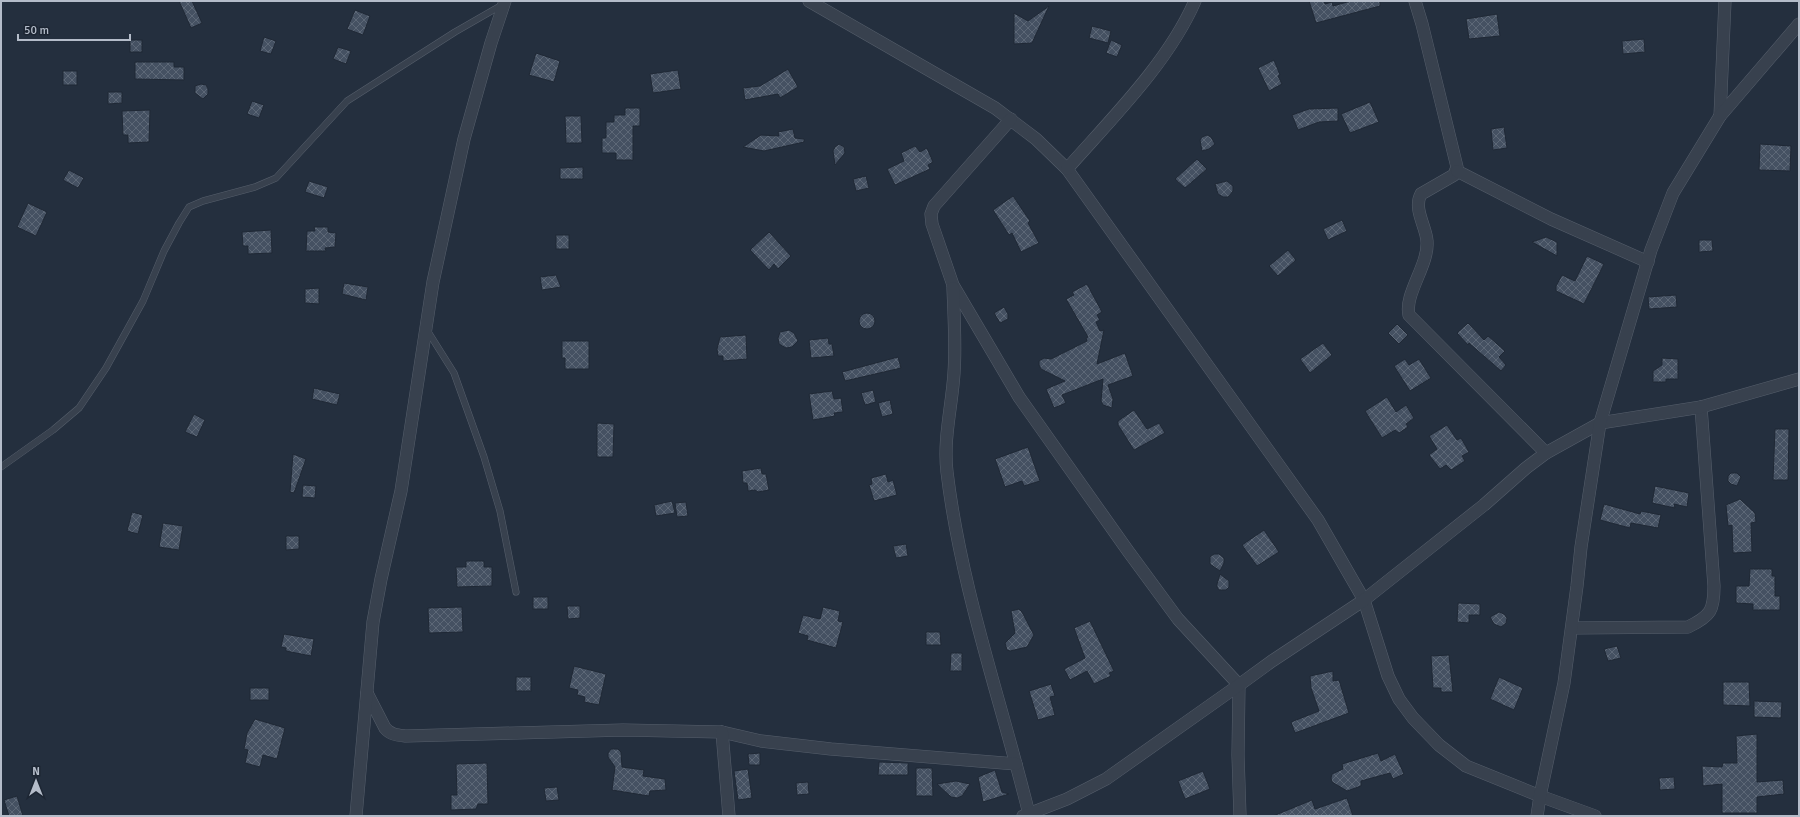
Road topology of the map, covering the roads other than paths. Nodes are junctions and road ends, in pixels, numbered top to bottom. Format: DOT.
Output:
graph roads {
  1 [pos="810,1"];
  2 [pos="1195,1"];
  3 [pos="1415,1"];
  4 [pos="1725,1"];
  5 [pos="505,3"];
  6 [pos="1799,24"];
  7 [pos="1720,116"];
  8 [pos="1011,119"];
  9 [pos="1067,169"];
  10 [pos="1457,170"];
  11 [pos="1648,262"];
  12 [pos="953,285"];
  13 [pos="426,329"];
  14 [pos="1799,379"];
  15 [pos="1701,407"];
  16 [pos="1600,423"];
  17 [pos="1546,453"];
  18 [pos="1,467"];
  19 [pos="516,592"];
  20 [pos="1364,600"];
  21 [pos="1572,628"];
  22 [pos="1239,685"];
  23 [pos="367,693"];
  24 [pos="722,732"];
  25 [pos="1016,764"];
  26 [pos="1540,796"];
  27 [pos="1026,815"];
  28 [pos="356,816"];
  29 [pos="729,816"];
  30 [pos="1240,816"];
  31 [pos="1537,816"];
  32 [pos="1594,816"];
  1 -- 8 [label="street"];
  2 -- 9 [label="street"];
  3 -- 10 [label="street"];
  4 -- 7 [label="street"];
  5 -- 13 [label="street"];
  5 -- 18 [label="lane"];
  6 -- 7 [label="street"];
  7 -- 11 [label="street"];
  8 -- 9 [label="street"];
  8 -- 12 [label="street"];
  9 -- 20 [label="street"];
  10 -- 11 [label="street"];
  10 -- 17 [label="street"];
  11 -- 16 [label="street"];
  12 -- 22 [label="street"];
  12 -- 25 [label="street"];
  13 -- 19 [label="lane"];
  13 -- 23 [label="street"];
  14 -- 15 [label="street"];
  15 -- 16 [label="street"];
  15 -- 21 [label="street"];
  16 -- 17 [label="street"];
  16 -- 21 [label="street"];
  17 -- 20 [label="street"];
  20 -- 22 [label="street"];
  20 -- 26 [label="street"];
  21 -- 26 [label="street"];
  22 -- 27 [label="street"];
  22 -- 30 [label="street"];
  23 -- 24 [label="street"];
  23 -- 28 [label="street"];
  24 -- 25 [label="street"];
  24 -- 29 [label="street"];
  25 -- 27 [label="street"];
  26 -- 31 [label="street"];
  26 -- 32 [label="street"];
}
